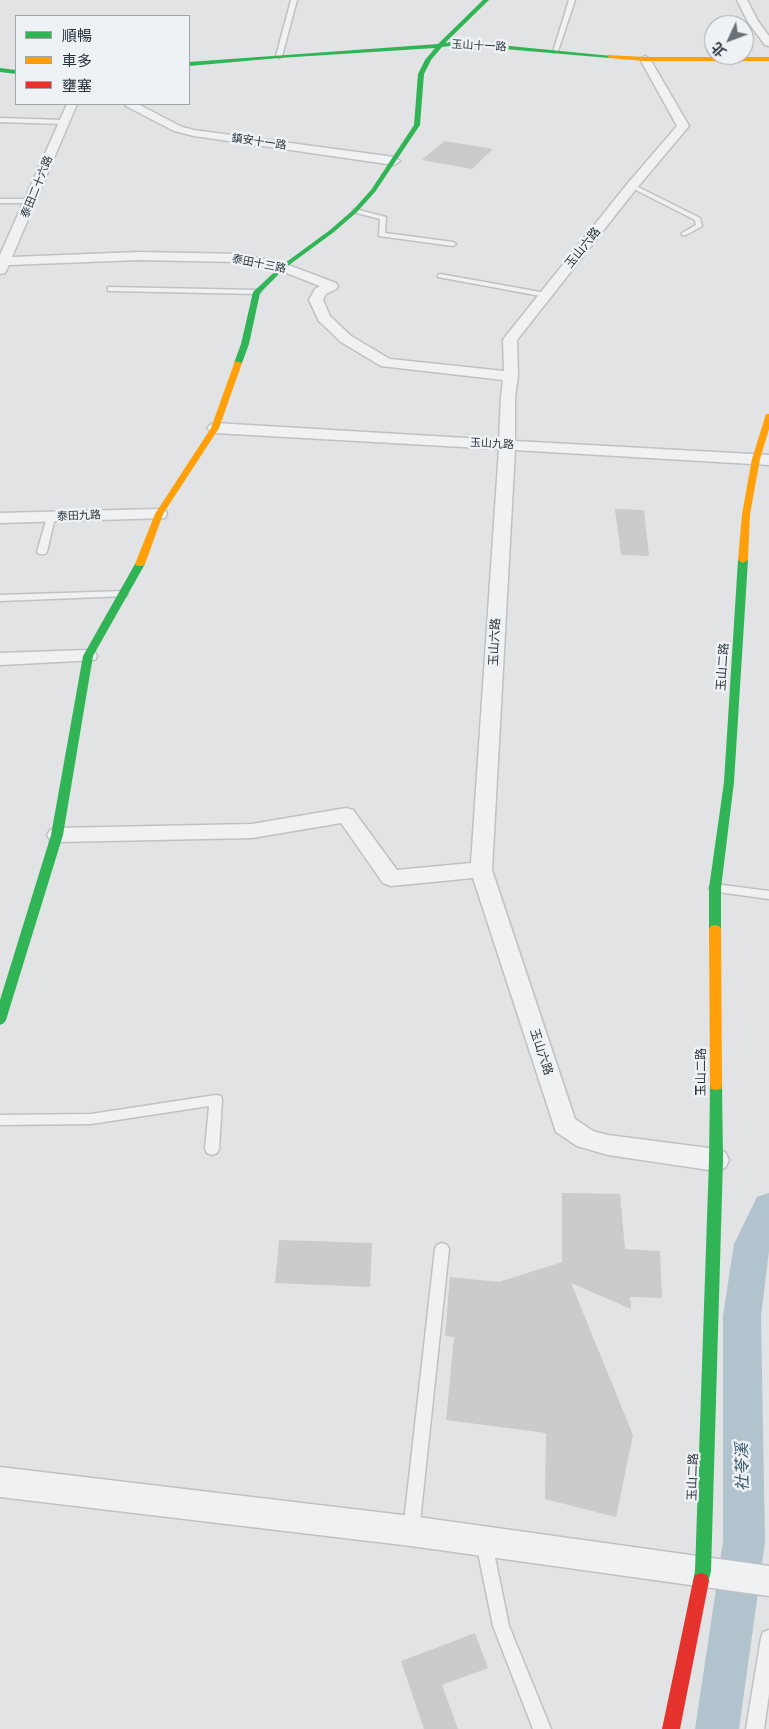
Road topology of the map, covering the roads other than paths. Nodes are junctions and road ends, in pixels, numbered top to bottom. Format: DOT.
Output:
graph roads {
  1 [pos="294,0"];
  2 [pos="486,0"];
  3 [pos="572,0"];
  4 [pos="742,0"];
  5 [pos="769,43"];
  6 [pos="441,44"];
  7 [pos="555,51"];
  8 [pos="279,56"];
  9 [pos="645,59"];
  10 [pos="769,59"];
  11 [pos="190,64"];
  12 [pos="0,70"];
  13 [pos="15,72"];
  14 [pos="72,105"];
  15 [pos="132,105"];
  16 [pos="0,120"];
  17 [pos="63,122"];
  18 [pos="394,161"];
  19 [pos="632,186"];
  20 [pos="0,201"];
  21 [pos="31,201"];
  22 [pos="355,211"];
  23 [pos="684,234"];
  24 [pos="453,244"];
  25 [pos="2,264"];
  26 [pos="283,267"];
  27 [pos="440,276"];
  28 [pos="111,288"];
  29 [pos="257,292"];
  30 [pos="546,294"];
  31 [pos="511,376"];
  32 [pos="769,416"];
  33 [pos="215,428"];
  34 [pos="507,445"];
  35 [pos="762,460"];
  36 [pos="159,514"];
  37 [pos="51,517"];
  38 [pos="0,518"];
  39 [pos="42,552"];
  40 [pos="124,594"];
  41 [pos="0,598"];
  42 [pos="88,656"];
  43 [pos="0,659"];
  44 [pos="57,835"];
  45 [pos="481,870"];
  46 [pos="715,888"];
  47 [pos="769,895"];
  48 [pos="6,974"];
  49 [pos="0,1020"];
  50 [pos="0,1120"];
  51 [pos="212,1149"];
  52 [pos="716,1160"];
  53 [pos="442,1249"];
  54 [pos="0,1482"];
  55 [pos="411,1531"];
  56 [pos="484,1540"];
  57 [pos="704,1571"];
  58 [pos="769,1581"];
  59 [pos="769,1638"];
  60 [pos="542,1729"];
  61 [pos="671,1729"];
  62 [pos="755,1729"];
  1 -- 8 [label="lane"];
  2 -- 6 [label="street"];
  3 -- 7 [label="lane"];
  4 -- 5 [label="street"];
  6 -- 7 [label="street, 玉山十一路"];
  6 -- 8 [label="street, 玉山十一路"];
  6 -- 18 [label="street"];
  7 -- 9 [label="street, 玉山十一路"];
  8 -- 11 [label="street, 玉山十一路"];
  9 -- 10 [label="street, 玉山十一路"];
  9 -- 19 [label="street, 玉山六路"];
  12 -- 13 [label="street"];
  14 -- 17 [label="street, 泰田二十六路"];
  15 -- 18 [label="street, 鎮安十一路"];
  16 -- 17 [label="lane"];
  17 -- 21 [label="street, 泰田二十六路"];
  18 -- 22 [label="street"];
  19 -- 23 [label="lane"];
  19 -- 30 [label="street, 玉山六路"];
  20 -- 21 [label="lane"];
  21 -- 25 [label="street, 泰田二十六路"];
  22 -- 24 [label="lane"];
  22 -- 26 [label="street"];
  25 -- 26 [label="street, 泰田十三路"];
  26 -- 29 [label="street"];
  26 -- 31 [label="street, 泰田十三路"];
  27 -- 30 [label="lane"];
  28 -- 29 [label="lane"];
  29 -- 33 [label="street"];
  30 -- 31 [label="street, 玉山六路"];
  31 -- 34 [label="street, 玉山六路"];
  32 -- 35 [label="street, 玉山二路"];
  33 -- 34 [label="street, 玉山九路"];
  33 -- 36 [label="street"];
  34 -- 35 [label="street, 玉山九路"];
  34 -- 45 [label="street, 玉山六路"];
  35 -- 46 [label="street, 玉山二路"];
  36 -- 37 [label="street, 泰田九路"];
  36 -- 40 [label="street"];
  37 -- 38 [label="street, 泰田九路"];
  37 -- 39 [label="lane"];
  40 -- 41 [label="lane"];
  40 -- 42 [label="street"];
  42 -- 43 [label="street"];
  42 -- 44 [label="street"];
  44 -- 45 [label="street"];
  44 -- 48 [label="street"];
  45 -- 52 [label="street, 玉山六路"];
  46 -- 47 [label="lane"];
  46 -- 52 [label="street, 玉山二路"];
  48 -- 49 [label="street"];
  50 -- 51 [label="lane"];
  52 -- 57 [label="street, 玉山二路"];
  53 -- 55 [label="lane"];
  54 -- 55 [label="street"];
  55 -- 56 [label="street"];
  56 -- 57 [label="street"];
  56 -- 60 [label="lane"];
  57 -- 58 [label="street"];
  57 -- 61 [label="street, 玉山二路"];
  59 -- 62 [label="lane"];
}
